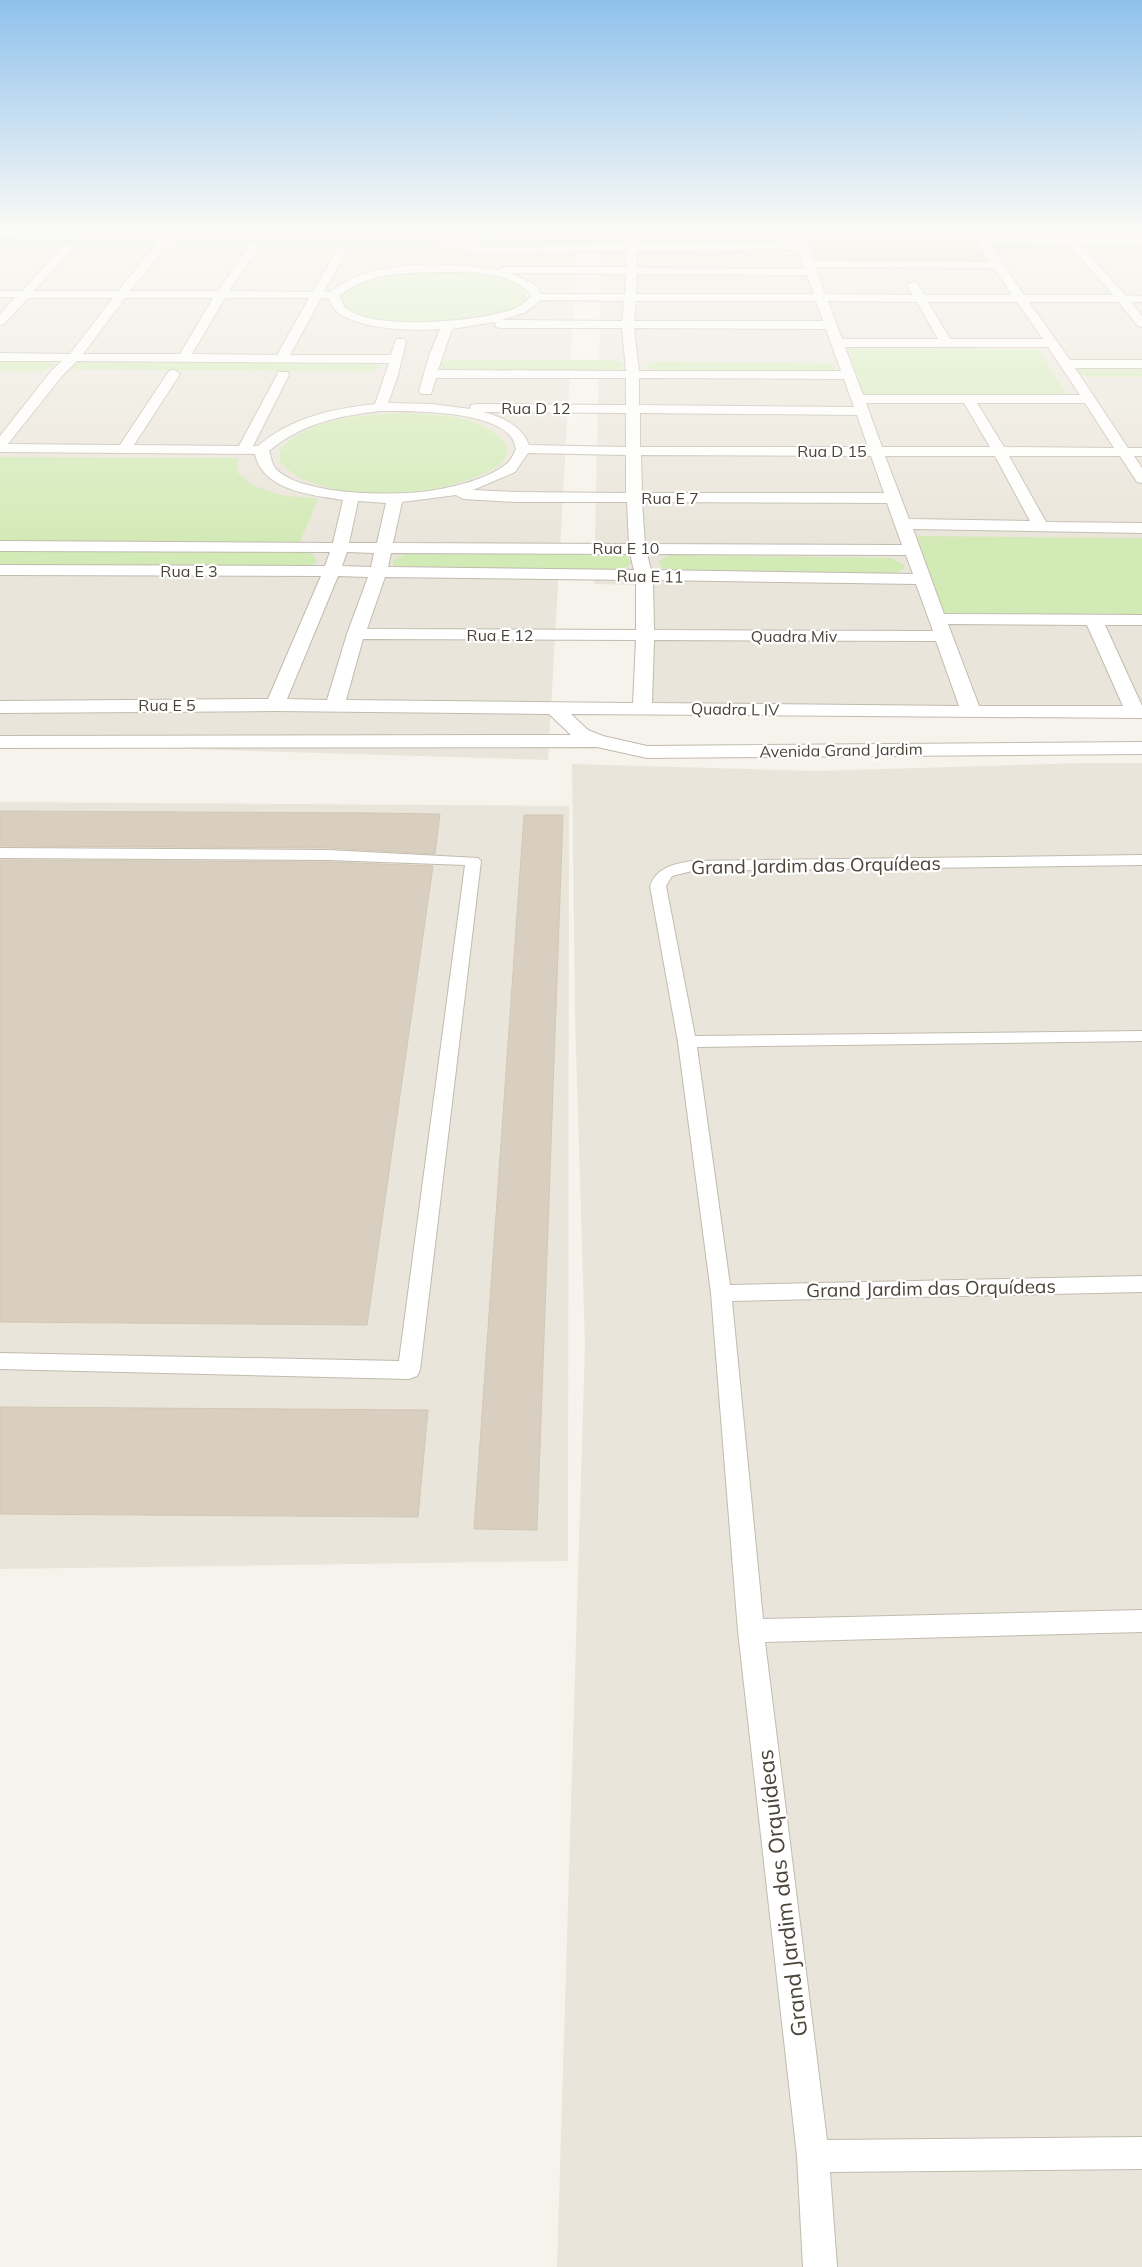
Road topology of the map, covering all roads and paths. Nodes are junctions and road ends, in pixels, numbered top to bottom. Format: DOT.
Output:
graph roads {
  1 [pos="91,335"];
  2 [pos="197,335"];
  3 [pos="295,335"];
  4 [pos="402,335"];
  5 [pos="445,335"];
  6 [pos="629,335"];
  7 [pos="834,335"];
  8 [pos="941,335"];
  9 [pos="1044,335"];
  10 [pos="837,343"];
  11 [pos="946,343"];
  12 [pos="1050,343"];
  13 [pos="0,357"];
  14 [pos="73,358"];
  15 [pos="183,359"];
  16 [pos="281,359"];
  17 [pos="395,359"];
  18 [pos="1066,364"];
  19 [pos="1142,364"];
  20 [pos="57,373"];
  21 [pos="632,373"];
  22 [pos="38,374"];
  23 [pos="76,374"];
  24 [pos="154,374"];
  25 [pos="430,374"];
  26 [pos="283,375"];
  27 [pos="849,375"];
  28 [pos="1075,380"];
  29 [pos="1094,380"];
  30 [pos="968,399"];
  31 [pos="1087,399"];
  32 [pos="860,405"];
  33 [pos="423,407"];
  34 [pos="380,408"];
  35 [pos="440,408"];
  36 [pos="632,408"];
  37 [pos="0,447"];
  38 [pos="124,449"];
  39 [pos="523,449"];
  40 [pos="244,450"];
  41 [pos="262,450"];
  42 [pos="632,451"];
  43 [pos="876,451"];
  44 [pos="1000,452"];
  45 [pos="1123,452"];
  46 [pos="1142,452"];
  47 [pos="1142,479"];
  48 [pos="447,492"];
  49 [pos="351,497"];
  50 [pos="395,498"];
  51 [pos="634,498"];
  52 [pos="894,498"];
  53 [pos="903,524"];
  54 [pos="1041,527"];
  55 [pos="1142,528"];
  56 [pos="0,546"];
  57 [pos="340,548"];
  58 [pos="384,548"];
  59 [pos="637,548"];
  60 [pos="912,550"];
  61 [pos="0,570"];
  62 [pos="332,571"];
  63 [pos="378,572"];
  64 [pos="644,576"];
  65 [pos="923,579"];
  66 [pos="1094,620"];
  67 [pos="1142,620"];
  68 [pos="941,628"];
  69 [pos="356,634"];
  70 [pos="645,636"];
  71 [pos="276,705"];
  72 [pos="308,705"];
  73 [pos="335,705"];
  74 [pos="0,706"];
  75 [pos="553,707"];
  76 [pos="642,708"];
  77 [pos="971,712"];
  78 [pos="1138,712"];
  79 [pos="597,741"];
  80 [pos="0,742"];
  81 [pos="298,742"];
  82 [pos="1142,748"];
  83 [pos="0,853"];
  84 [pos="1142,860"];
  85 [pos="1142,1036"];
  86 [pos="687,1042"];
  87 [pos="1142,1284"];
  88 [pos="721,1292"];
  89 [pos="0,1362"];
  90 [pos="1142,1621"];
  91 [pos="751,1631"];
  92 [pos="1142,2153"];
  93 [pos="813,2156"];
  94 [pos="820,2267"];
  1 -- 14 [label="street"];
  2 -- 15 [label="street"];
  3 -- 16 [label="street"];
  4 -- 17 [label="street"];
  5 -- 25 [label="street"];
  6 -- 21 [label="street"];
  7 -- 10 [label="street"];
  8 -- 11 [label="street"];
  9 -- 12 [label="street"];
  10 -- 11 [label="street"];
  10 -- 27 [label="street"];
  11 -- 12 [label="street"];
  12 -- 18 [label="street"];
  13 -- 14 [label="street"];
  14 -- 15 [label="street"];
  14 -- 20 [label="street"];
  15 -- 16 [label="street"];
  16 -- 17 [label="street"];
  17 -- 34 [label="street"];
  18 -- 19 [label="street"];
  18 -- 28 [label="street"];
  20 -- 22 [label="street"];
  20 -- 23 [label="street"];
  20 -- 37 [label="street"];
  21 -- 25 [label="street"];
  21 -- 27 [label="street"];
  21 -- 36 [label="street"];
  24 -- 38 [label="street"];
  25 -- 33 [label="street"];
  26 -- 40 [label="street"];
  27 -- 32 [label="street"];
  28 -- 29 [label="street"];
  28 -- 31 [label="street"];
  30 -- 31 [label="street, Rua D 12"];
  30 -- 32 [label="street, Rua D 12"];
  30 -- 44 [label="street"];
  31 -- 45 [label="street"];
  32 -- 36 [label="street, Rua D 12"];
  32 -- 43 [label="street"];
  33 -- 34 [label="street"];
  33 -- 35 [label="street"];
  34 -- 41 [label="street"];
  35 -- 36 [label="street, Rua D 12"];
  35 -- 39 [label="street"];
  36 -- 42 [label="street"];
  37 -- 38 [label="street"];
  38 -- 40 [label="street"];
  39 -- 42 [label="street, Rua D 15"];
  39 -- 48 [label="street"];
  40 -- 41 [label="street"];
  41 -- 49 [label="street"];
  42 -- 43 [label="street, Rua D 15"];
  42 -- 51 [label="street"];
  43 -- 44 [label="street, Rua D 15"];
  43 -- 52 [label="street"];
  44 -- 45 [label="street, Rua D 15"];
  44 -- 54 [label="street"];
  45 -- 46 [label="street, Rua D 15"];
  45 -- 47 [label="street"];
  48 -- 50 [label="street"];
  48 -- 51 [label="street, Rua E 7"];
  49 -- 50 [label="street"];
  49 -- 57 [label="street"];
  50 -- 58 [label="street"];
  51 -- 52 [label="street, Rua E 7"];
  51 -- 59 [label="street"];
  52 -- 53 [label="street"];
  53 -- 54 [label="street"];
  53 -- 60 [label="street"];
  54 -- 55 [label="street"];
  56 -- 57 [label="street, Rua E 10"];
  57 -- 58 [label="street, Rua E 10"];
  57 -- 62 [label="street"];
  58 -- 59 [label="street, Rua E 10"];
  58 -- 63 [label="street"];
  59 -- 60 [label="street, Rua E 10"];
  59 -- 64 [label="street"];
  60 -- 65 [label="street"];
  61 -- 62 [label="street, Rua E 3"];
  62 -- 63 [label="street, Rua E 3"];
  62 -- 71 [label="street"];
  63 -- 64 [label="street, Rua E 11"];
  63 -- 69 [label="street"];
  64 -- 65 [label="street, Rua E 11"];
  64 -- 70 [label="street"];
  65 -- 68 [label="street"];
  66 -- 67 [label="street, Quadra Miv"];
  66 -- 68 [label="street, Quadra Miv"];
  66 -- 78 [label="street"];
  68 -- 70 [label="street, Quadra Miv"];
  68 -- 77 [label="street"];
  69 -- 70 [label="street, Rua E 12"];
  69 -- 73 [label="street"];
  70 -- 76 [label="street"];
  71 -- 72 [label="street, Rua E 5"];
  71 -- 74 [label="street, Rua E 5"];
  72 -- 73 [label="street, Rua E 5"];
  72 -- 81 [label="street"];
  73 -- 75 [label="street, Quadra L IV"];
  75 -- 76 [label="street, Quadra L IV"];
  75 -- 79 [label="street, Avenida Grand Jardim"];
  76 -- 77 [label="street, Quadra L IV"];
  77 -- 78 [label="street, Quadra L IV"];
  79 -- 81 [label="street"];
  79 -- 82 [label="street, Avenida Grand Jardim"];
  80 -- 81 [label="street"];
  83 -- 89 [label="lane"];
  84 -- 86 [label="lane, Grand Jardim das Orquídeas"];
  85 -- 86 [label="lane"];
  86 -- 88 [label="lane, Grand Jardim das Orquídeas"];
  87 -- 88 [label="lane, Grand Jardim das Orquídeas"];
  88 -- 91 [label="lane, Grand Jardim das Orquídeas"];
  90 -- 91 [label="lane"];
  91 -- 93 [label="lane, Grand Jardim das Orquídeas"];
  92 -- 93 [label="lane"];
  93 -- 94 [label="lane, Grand Jardim das Orquídeas"];
}
